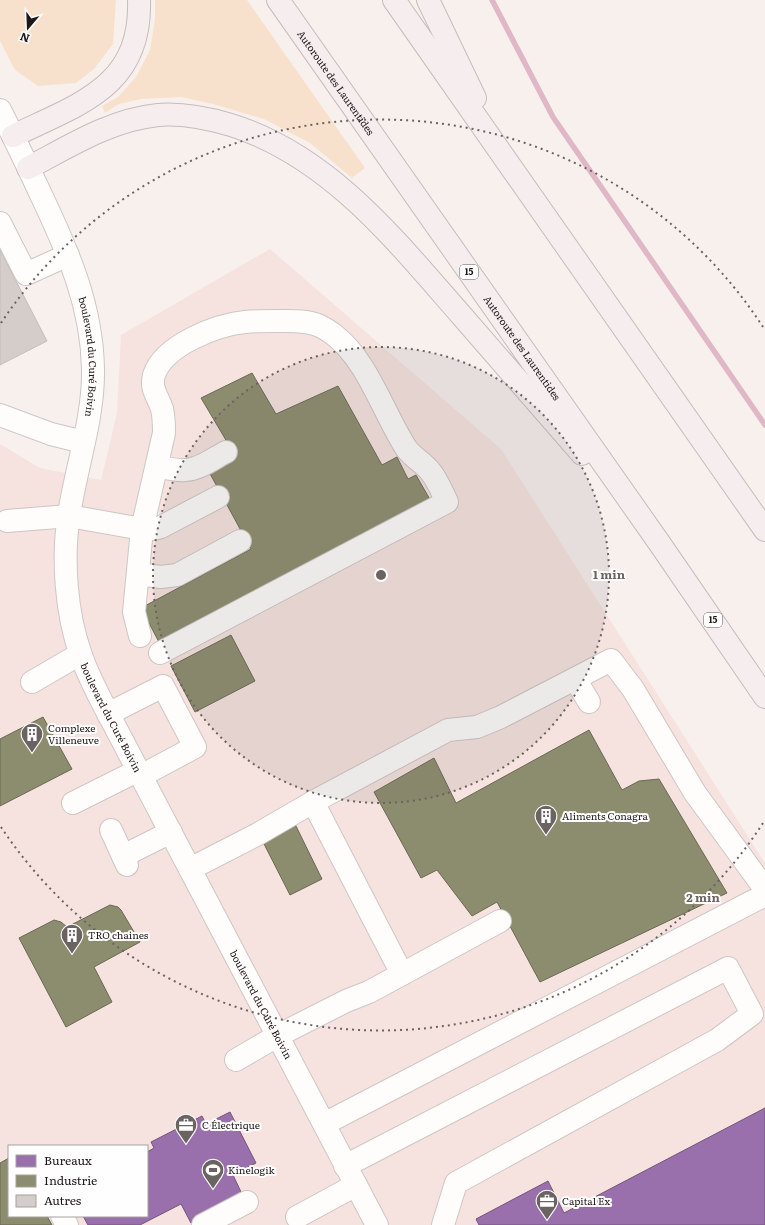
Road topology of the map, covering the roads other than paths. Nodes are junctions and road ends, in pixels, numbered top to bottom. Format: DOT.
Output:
graph roads {
  1 [pos="140,0"];
  2 [pos="278,0"];
  3 [pos="394,0"];
  4 [pos="428,0"];
  5 [pos="0,110"];
  6 [pos="13,136"];
  7 [pos="504,156"];
  8 [pos="28,168"];
  9 [pos="0,223"];
  10 [pos="68,255"];
  11 [pos="0,415"];
  12 [pos="83,442"];
  13 [pos="226,452"];
  14 [pos="157,466"];
  15 [pos="218,497"];
  16 [pos="69,516"];
  17 [pos="2,517"];
  18 [pos="142,529"];
  19 [pos="765,530"];
  20 [pos="240,542"];
  21 [pos="660,544"];
  22 [pos="138,574"];
  23 [pos="140,636"];
  24 [pos="160,653"];
  25 [pos="80,654"];
  26 [pos="574,680"];
  27 [pos="32,682"];
  28 [pos="765,697"];
  29 [pos="589,702"];
  30 [pos="108,714"];
  31 [pos="140,773"];
  32 [pos="314,802"];
  33 [pos="73,803"];
  34 [pos="111,830"];
  35 [pos="172,832"];
  36 [pos="190,869"];
  37 [pos="765,889"];
  38 [pos="765,895"];
  39 [pos="500,921"];
  40 [pos="402,974"];
  41 [pos="277,1036"];
  42 [pos="236,1060"];
  43 [pos="324,1124"];
  44 [pos="346,1166"];
  45 [pos="356,1185"];
  46 [pos="247,1202"];
  47 [pos="297,1216"];
  48 [pos="203,1225"];
  49 [pos="377,1225"];
  50 [pos="443,1225"];
  1 -- 6 [label="highway"];
  2 -- 21 [label="highway, Autoroute des Laurentides / 15"];
  3 -- 7 [label="highway"];
  4 -- 7 [label="highway"];
  5 -- 6 [label="street, boulevard du Curé Boivin"];
  6 -- 8 [label="street, boulevard du Curé Boivin"];
  7 -- 19 [label="highway"];
  8 -- 10 [label="street, boulevard du Curé Boivin"];
  8 -- 21 [label="highway"];
  9 -- 10 [label="street"];
  10 -- 12 [label="street, boulevard du Curé Boivin"];
  11 -- 12 [label="street"];
  12 -- 16 [label="street, boulevard du Curé Boivin"];
  13 -- 14 [label="street"];
  14 -- 18 [label="street"];
  14 -- 24 [label="street"];
  15 -- 18 [label="street"];
  16 -- 17 [label="street"];
  16 -- 18 [label="street"];
  16 -- 25 [label="street, boulevard du Curé Boivin"];
  18 -- 22 [label="street"];
  20 -- 22 [label="street"];
  21 -- 28 [label="highway, Autoroute des Laurentides / 15"];
  22 -- 23 [label="street"];
  25 -- 27 [label="street"];
  25 -- 30 [label="street, boulevard du Curé Boivin"];
  26 -- 29 [label="street"];
  26 -- 32 [label="street"];
  26 -- 37 [label="street"];
  30 -- 31 [label="street, boulevard du Curé Boivin"];
  30 -- 31 [label="street"];
  31 -- 33 [label="street"];
  31 -- 35 [label="street, boulevard du Curé Boivin"];
  32 -- 36 [label="street"];
  32 -- 40 [label="street"];
  34 -- 35 [label="street"];
  35 -- 36 [label="street, boulevard du Curé Boivin"];
  36 -- 41 [label="street, boulevard du Curé Boivin"];
  38 -- 43 [label="street"];
  39 -- 40 [label="street"];
  40 -- 41 [label="street"];
  41 -- 42 [label="street"];
  41 -- 43 [label="street, boulevard du Curé Boivin"];
  43 -- 44 [label="street, boulevard du Curé Boivin"];
  44 -- 45 [label="street, boulevard du Curé Boivin"];
  44 -- 50 [label="street"];
  45 -- 47 [label="street"];
  45 -- 49 [label="street, boulevard du Curé Boivin"];
  46 -- 48 [label="street"];
}
